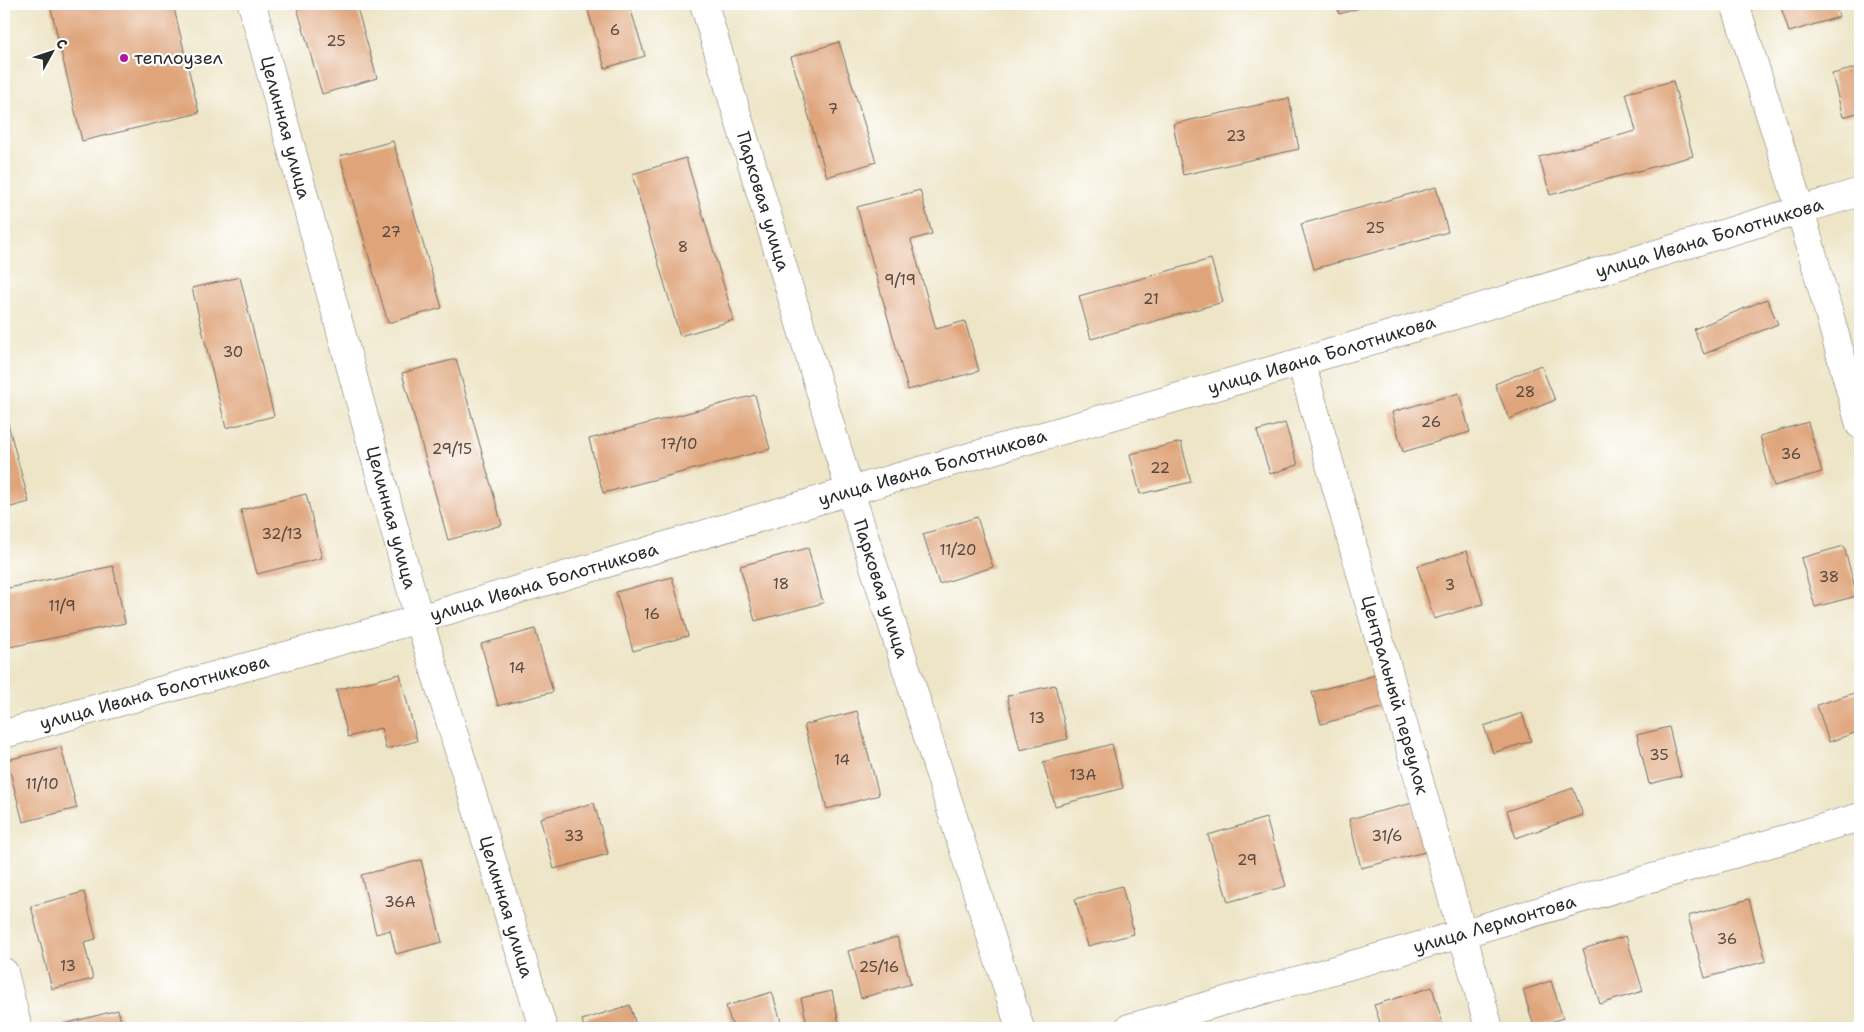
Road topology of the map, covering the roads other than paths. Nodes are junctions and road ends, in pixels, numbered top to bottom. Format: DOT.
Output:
graph roads {
  1 [pos="252,4"];
  2 [pos="704,4"];
  3 [pos="1735,4"];
  4 [pos="1860,192"];
  5 [pos="1800,209"];
  6 [pos="1301,362"];
  7 [pos="1860,425"];
  8 [pos="850,491"];
  9 [pos="419,619"];
  10 [pos="4,734"];
  11 [pos="1860,817"];
  12 [pos="1462,934"];
  13 [pos="4,972"];
  14 [pos="18,1028"];
  15 [pos="543,1028"];
  16 [pos="1020,1028"];
  17 [pos="1129,1028"];
  18 [pos="1489,1028"];
  1 -- 9 [label="street, Целинная улица"];
  2 -- 8 [label="street, Парковая улица"];
  3 -- 5 [label="street"];
  4 -- 5 [label="street, улица Ивана Болотникова"];
  5 -- 6 [label="street, улица Ивана Болотникова"];
  5 -- 7 [label="street"];
  6 -- 8 [label="street, улица Ивана Болотникова"];
  6 -- 12 [label="street, Центральный переулок"];
  8 -- 9 [label="street, улица Ивана Болотникова"];
  8 -- 16 [label="street, Парковая улица"];
  9 -- 10 [label="street, улица Ивана Болотникова"];
  9 -- 15 [label="street, Целинная улица"];
  11 -- 12 [label="street, улица Лермонтова"];
  12 -- 17 [label="street, улица Лермонтова"];
  12 -- 18 [label="street, Центральный переулок"];
  13 -- 14 [label="street"];
}
